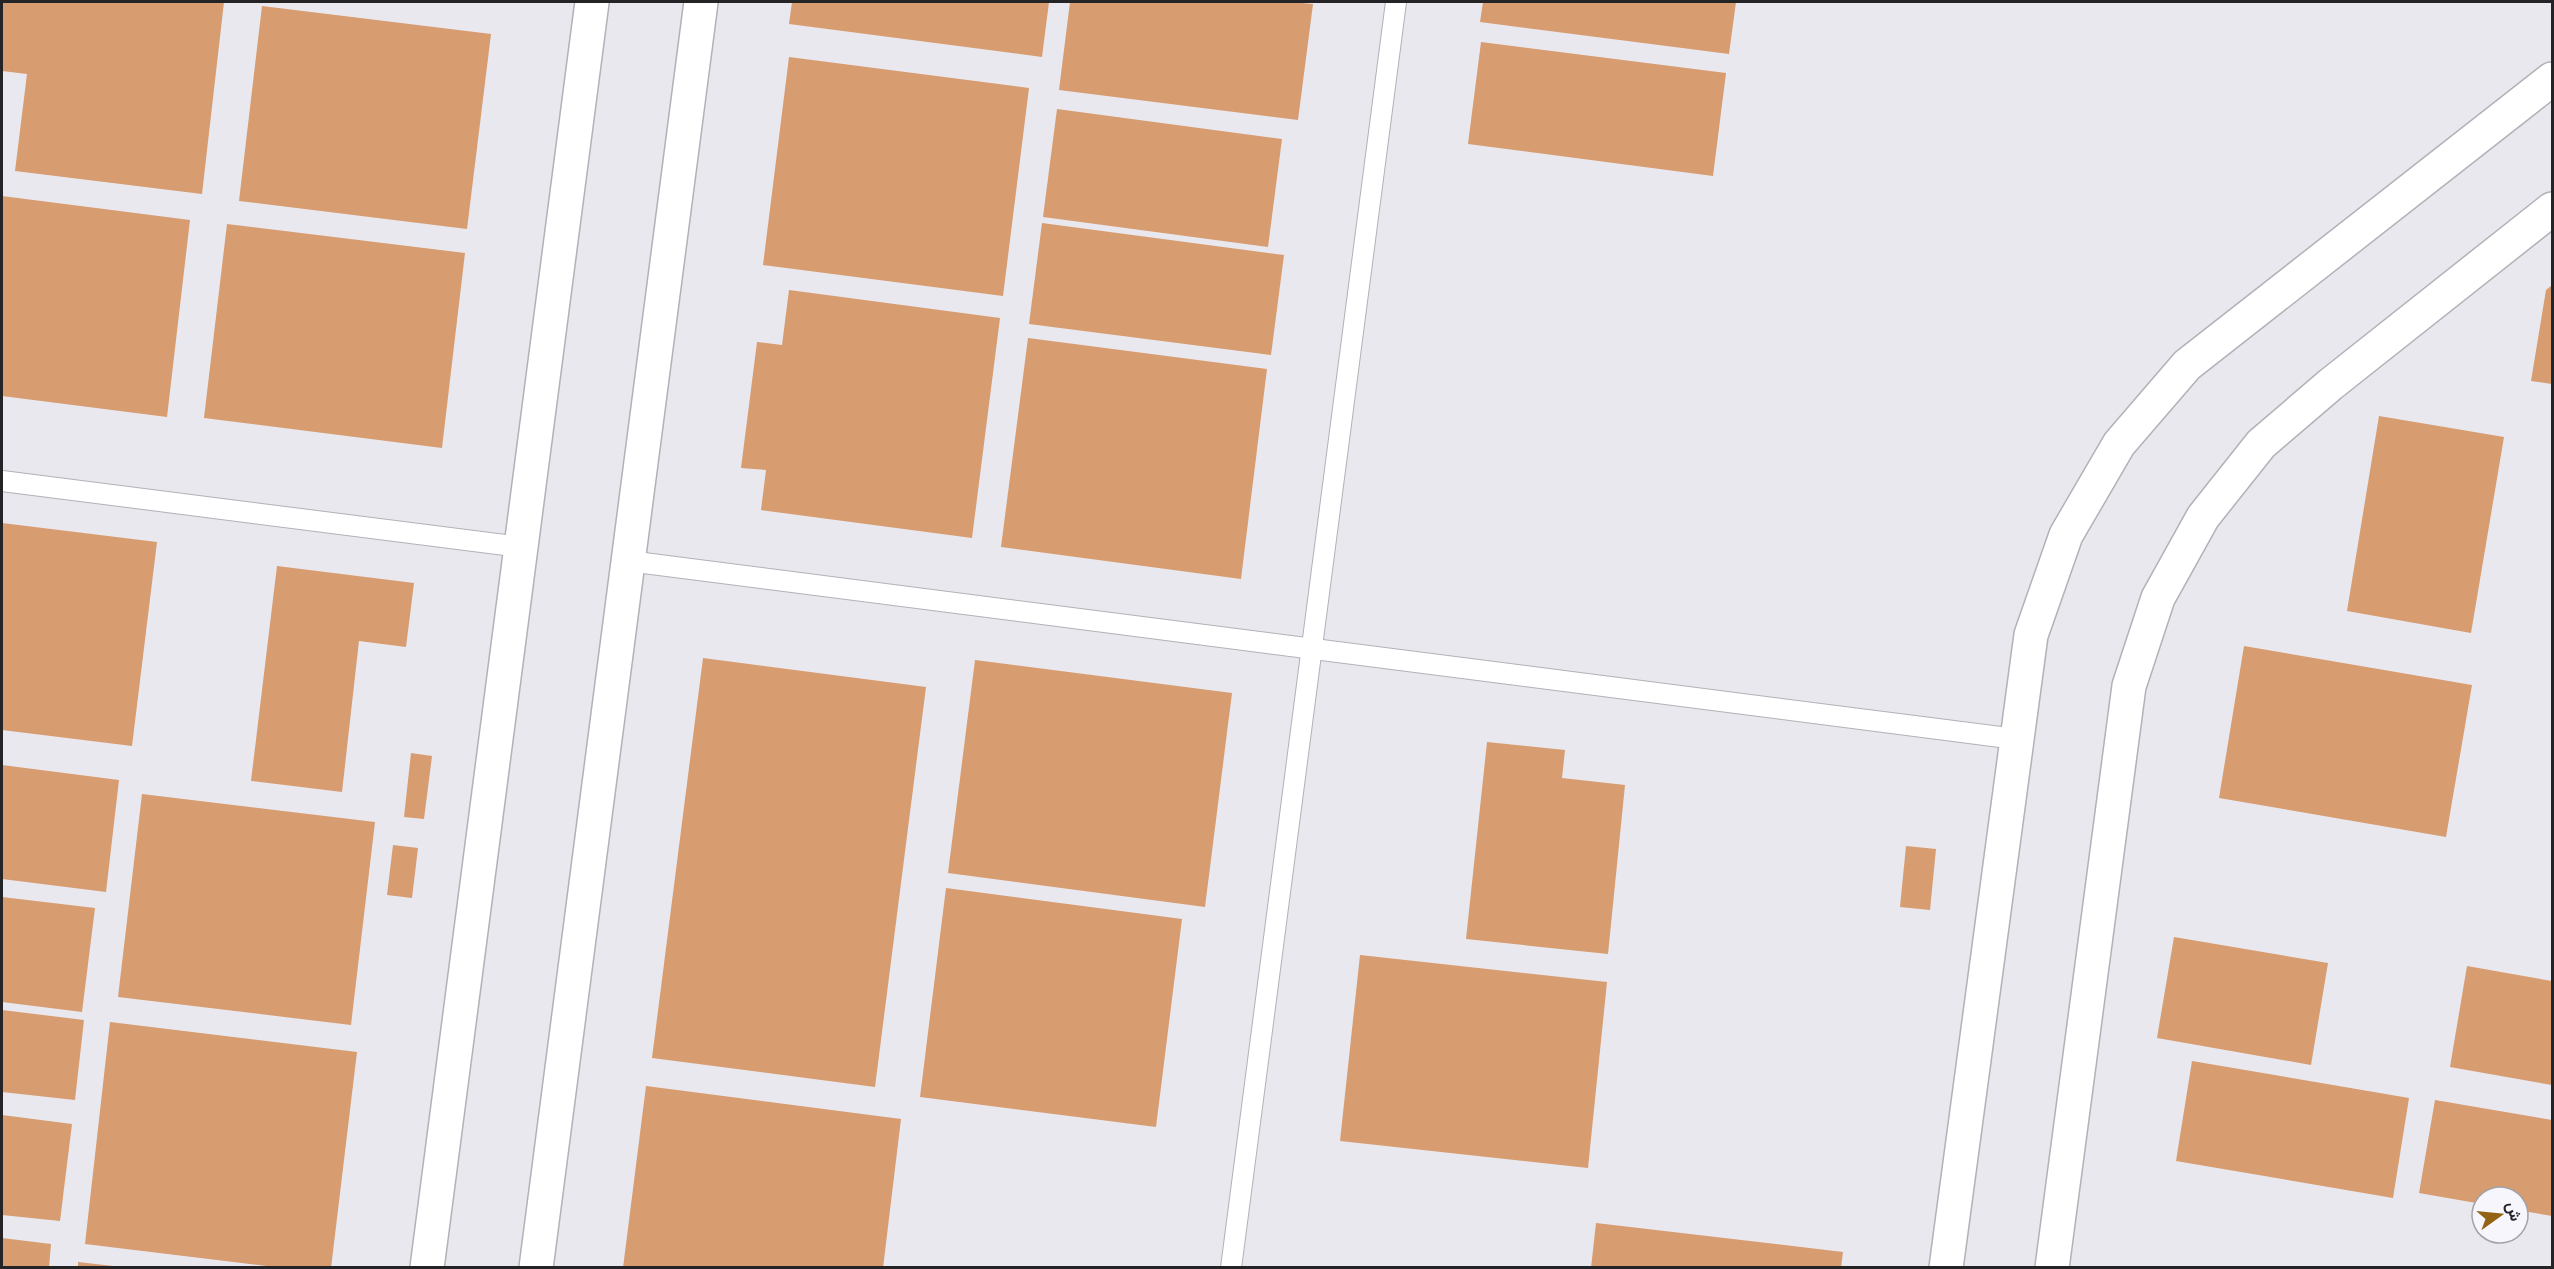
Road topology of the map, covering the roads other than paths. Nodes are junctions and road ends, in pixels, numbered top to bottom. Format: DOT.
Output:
graph roads {
  1 [pos="592,2"];
  2 [pos="701,2"];
  3 [pos="1396,2"];
  4 [pos="2553,79"];
  5 [pos="2553,209"];
  6 [pos="2,481"];
  7 [pos="521,547"];
  8 [pos="628,561"];
  9 [pos="1311,649"];
  10 [pos="2016,739"];
  11 [pos="427,1268"];
  12 [pos="536,1268"];
  13 [pos="1231,1268"];
  14 [pos="1946,1268"];
  15 [pos="2052,1268"];
  1 -- 7 [label="street"];
  2 -- 8 [label="street"];
  3 -- 9 [label="lane"];
  4 -- 10 [label="street"];
  5 -- 15 [label="street"];
  6 -- 7 [label="lane"];
  7 -- 11 [label="street"];
  8 -- 9 [label="lane"];
  8 -- 12 [label="street"];
  9 -- 10 [label="lane"];
  9 -- 13 [label="lane"];
  10 -- 14 [label="street"];
}
